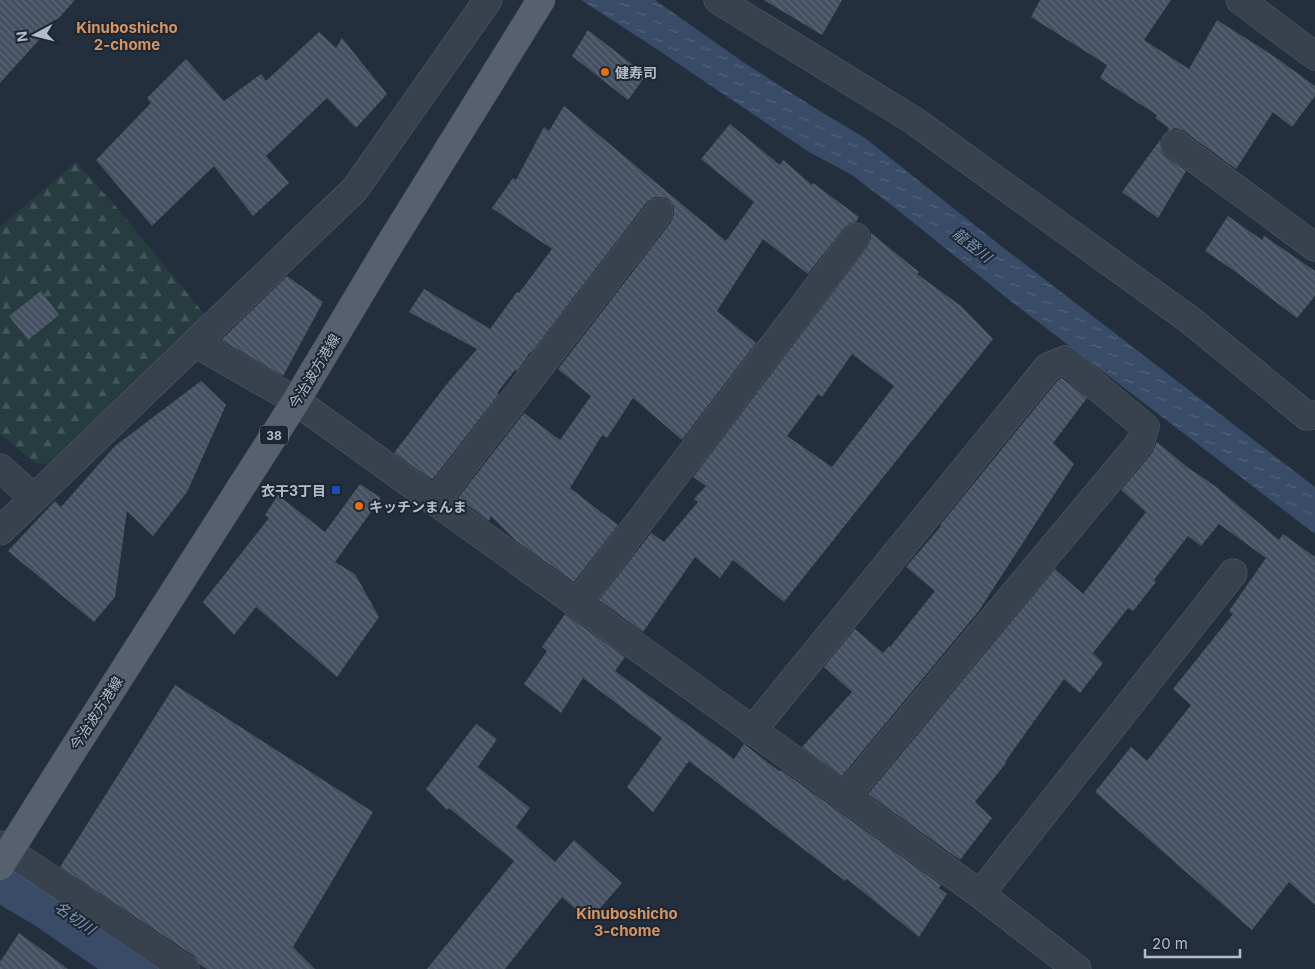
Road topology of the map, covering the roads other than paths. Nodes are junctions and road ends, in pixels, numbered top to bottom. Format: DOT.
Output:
graph roads {
  1 [pos="488,0"];
  2 [pos="542,0"];
  3 [pos="718,0"];
  4 [pos="1240,0"];
  5 [pos="1315,56"];
  6 [pos="1175,144"];
  7 [pos="660,212"];
  8 [pos="856,237"];
  9 [pos="1315,247"];
  10 [pos="195,343"];
  11 [pos="296,401"];
  12 [pos="1315,415"];
  13 [pos="0,468"];
  14 [pos="34,498"];
  15 [pos="435,502"];
  16 [pos="0,531"];
  17 [pos="1233,573"];
  18 [pos="577,604"];
  19 [pos="752,731"];
  20 [pos="845,797"];
  21 [pos="3,854"];
  22 [pos="980,894"];
  23 [pos="185,969"];
  24 [pos="1076,969"];
  1 -- 10 [label="street"];
  2 -- 11 [label="main road, 今治波方港線 / 38"];
  3 -- 12 [label="street"];
  4 -- 5 [label="street"];
  6 -- 9 [label="street"];
  7 -- 15 [label="street"];
  8 -- 18 [label="street"];
  10 -- 11 [label="street"];
  10 -- 14 [label="street"];
  11 -- 15 [label="street"];
  11 -- 21 [label="main road, 今治波方港線 / 38"];
  13 -- 14 [label="street"];
  14 -- 16 [label="street"];
  15 -- 18 [label="street"];
  17 -- 22 [label="street"];
  18 -- 19 [label="street"];
  19 -- 20 [label="street"];
  19 -- 20 [label="street"];
  20 -- 22 [label="street"];
  21 -- 23 [label="street"];
  22 -- 24 [label="street"];
}
